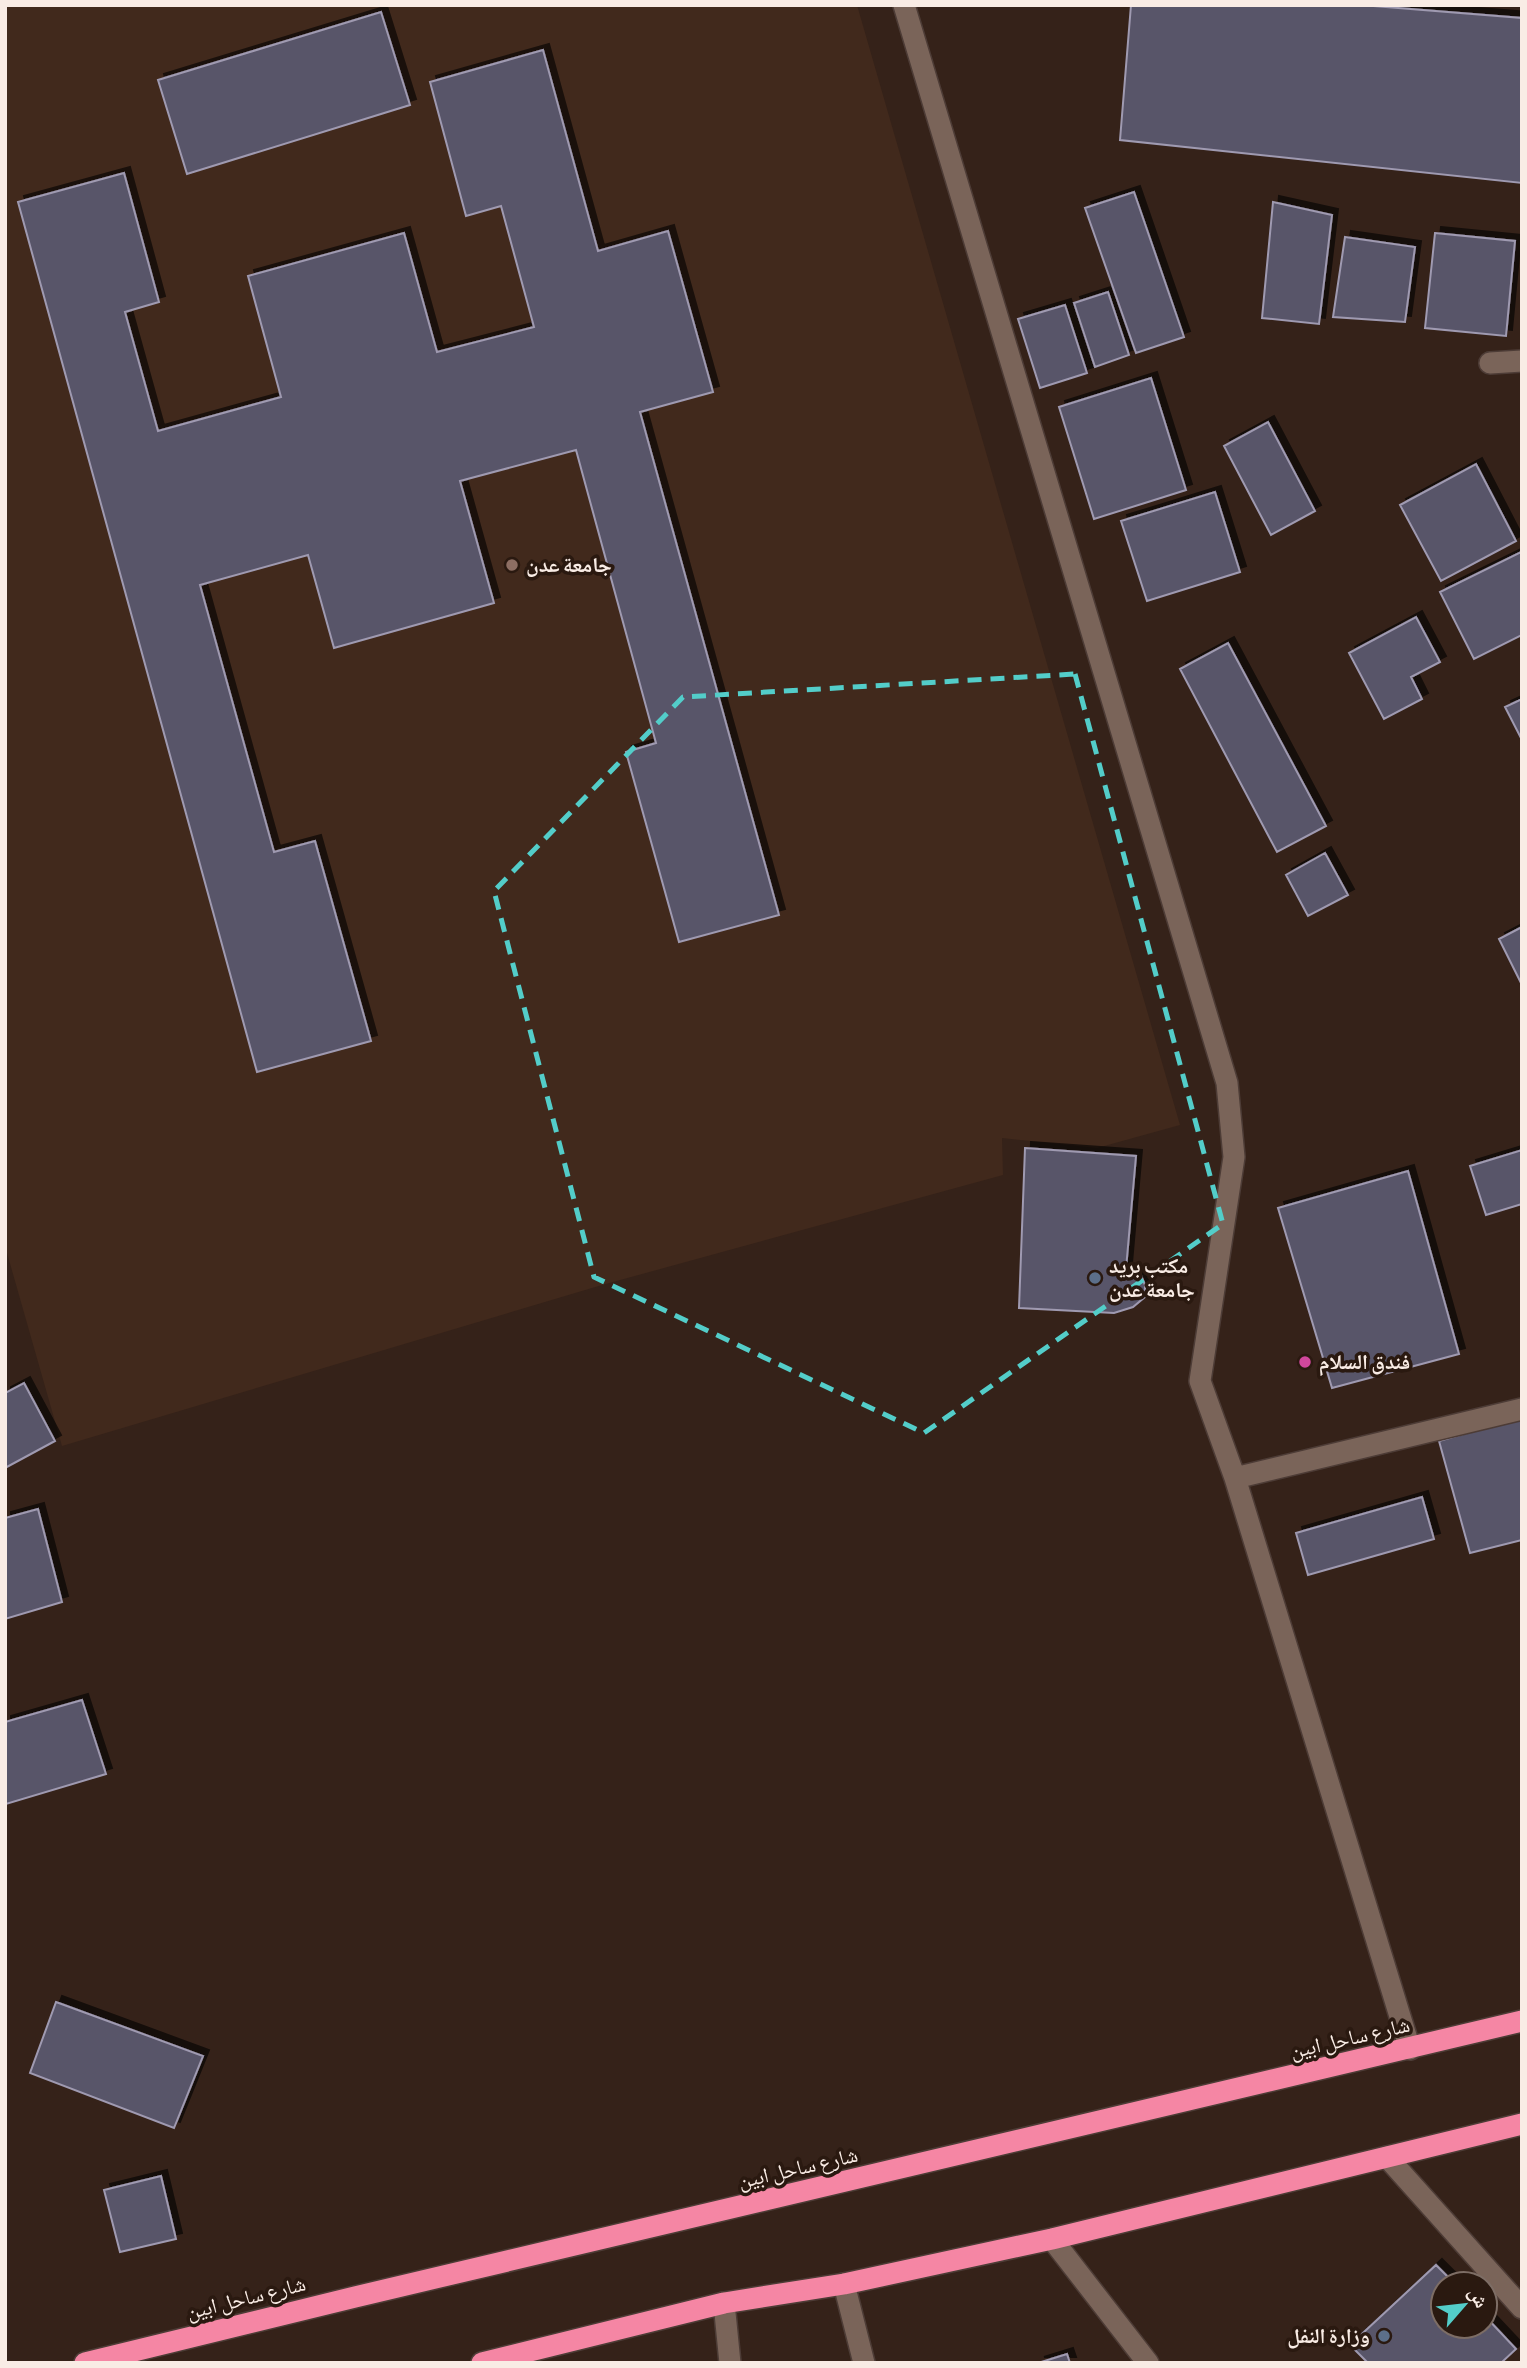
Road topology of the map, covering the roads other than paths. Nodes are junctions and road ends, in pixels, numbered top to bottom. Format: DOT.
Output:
graph roads {
  1 [pos="904,5"];
  2 [pos="1522,361"];
  3 [pos="1490,363"];
  4 [pos="1522,1409"];
  5 [pos="1235,1478"];
  6 [pos="1522,2021"];
  7 [pos="1410,2049"];
  8 [pos="1522,2123"];
  9 [pos="1387,2157"];
  10 [pos="1052,2239"];
  11 [pos="844,2284"];
  12 [pos="724,2304"];
  13 [pos="1522,2308"];
  14 [pos="85,2363"];
  15 [pos="482,2363"];
  16 [pos="730,2363"];
  17 [pos="864,2363"];
  18 [pos="1148,2363"];
  1 -- 5 [label="street"];
  2 -- 3 [label="street"];
  4 -- 5 [label="street"];
  5 -- 7 [label="street"];
  6 -- 7 [label="highway, شارع ساحل ابين"];
  7 -- 14 [label="highway, شارع ساحل ابين"];
  8 -- 9 [label="highway"];
  9 -- 10 [label="highway"];
  9 -- 13 [label="street"];
  10 -- 11 [label="highway"];
  10 -- 18 [label="street"];
  11 -- 12 [label="highway"];
  11 -- 17 [label="street"];
  12 -- 15 [label="highway"];
  12 -- 16 [label="street"];
}
